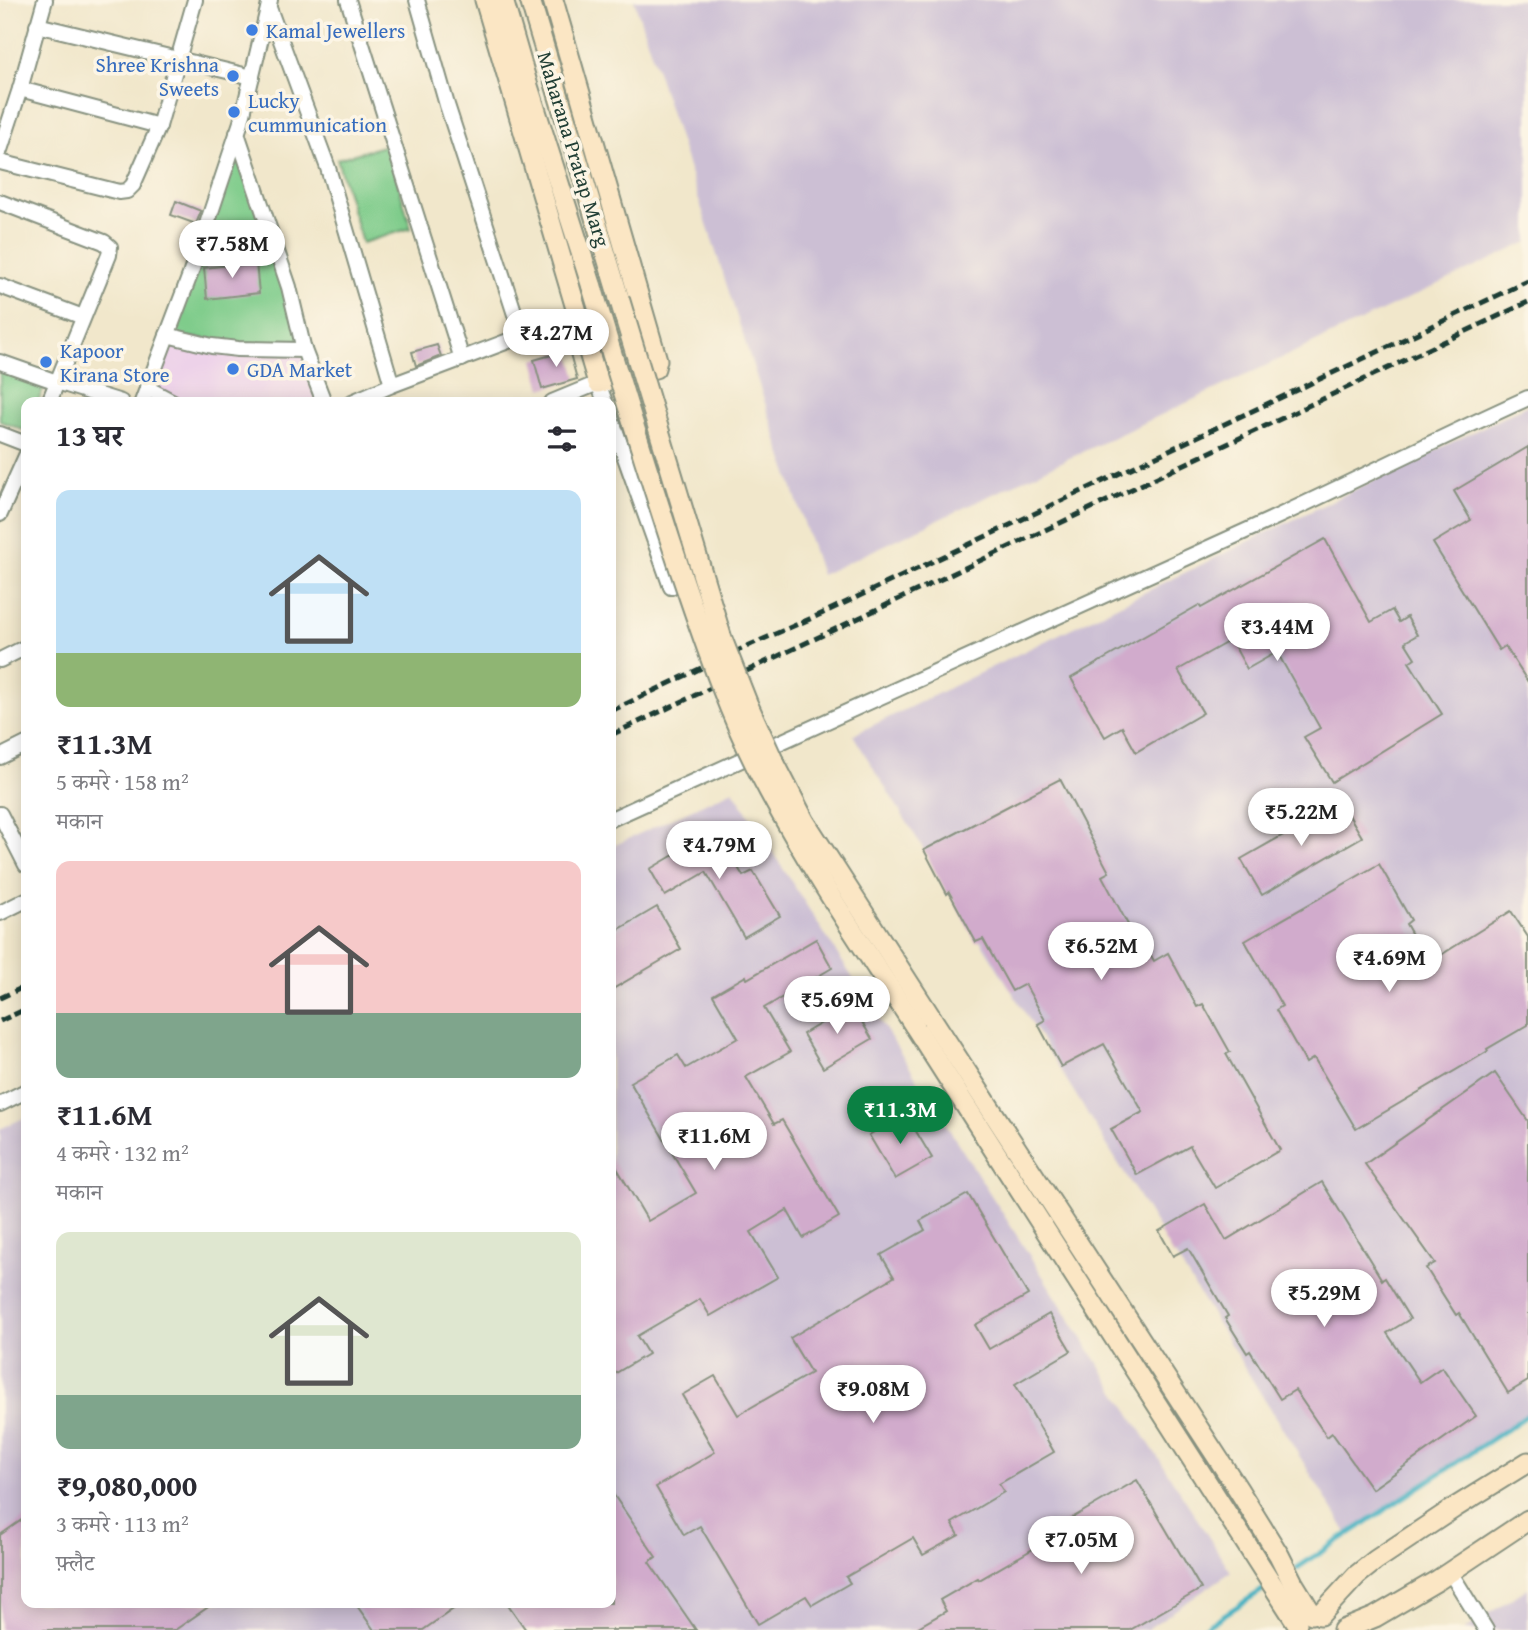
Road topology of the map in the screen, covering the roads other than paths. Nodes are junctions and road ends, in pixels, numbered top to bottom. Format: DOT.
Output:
graph roads {
  1 [pos="45,0"];
  2 [pos="195,0"];
  3 [pos="348,0"];
  4 [pos="417,0"];
  5 [pos="485,0"];
  6 [pos="503,0"];
  7 [pos="530,0"];
  8 [pos="553,0"];
  9 [pos="269,3"];
  10 [pos="37,25"];
  11 [pos="178,60"];
  12 [pos="252,76"];
  13 [pos="20,89"];
  14 [pos="159,126"];
  15 [pos="237,133"];
  16 [pos="0,150"];
  17 [pos="0,162"];
  18 [pos="0,202"];
  19 [pos="0,286"];
  20 [pos="578,315"];
  21 [pos="83,317"];
  22 [pos="167,335"];
  23 [pos="522,336"];
  24 [pos="304,350"];
  25 [pos="462,359"];
  26 [pos="0,362"];
  27 [pos="57,382"];
  28 [pos="598,383"];
  29 [pos="392,385"];
  30 [pos="147,388"];
  31 [pos="51,397"];
  32 [pos="105,397"];
  33 [pos="144,397"];
  34 [pos="164,397"];
  35 [pos="322,397"];
  36 [pos="364,397"];
  37 [pos="564,397"];
  38 [pos="603,397"];
  39 [pos="1528,398"];
  40 [pos="616,432"];
  41 [pos="0,434"];
  42 [pos="21,442"];
  43 [pos="21,467"];
  44 [pos="0,514"];
  45 [pos="671,587"];
  46 [pos="21,650"];
  47 [pos="0,660"];
  48 [pos="21,746"];
  49 [pos="0,757"];
  50 [pos="0,814"];
  51 [pos="616,817"];
  52 [pos="21,855"];
  53 [pos="21,902"];
  54 [pos="0,913"];
  55 [pos="923,1022"];
  56 [pos="21,1094"];
  57 [pos="0,1104"];
  58 [pos="1528,1462"];
  59 [pos="1528,1520"];
  60 [pos="1450,1572"];
  61 [pos="1300,1623"];
  62 [pos="1336,1630"];
  63 [pos="1343,1630"];
  64 [pos="1486,1630"];
  1 -- 10 [label="street"];
  2 -- 11 [label="street"];
  3 -- 25 [label="street"];
  4 -- 23 [label="street"];
  5 -- 20 [label="main road"];
  6 -- 55 [label="main road, Maharana Pratap Marg, bridge"];
  7 -- 55 [label="main road, Maharana Pratap Marg, bridge"];
  8 -- 28 [label="main road"];
  9 -- 12 [label="street"];
  9 -- 29 [label="street"];
  10 -- 11 [label="street"];
  10 -- 13 [label="street"];
  11 -- 12 [label="street"];
  11 -- 14 [label="street"];
  12 -- 15 [label="street"];
  13 -- 14 [label="street"];
  13 -- 16 [label="street"];
  14 -- 17 [label="street"];
  15 -- 22 [label="street"];
  15 -- 24 [label="street"];
  18 -- 21 [label="street"];
  19 -- 21 [label="street"];
  20 -- 23 [label="street"];
  20 -- 28 [label="main road"];
  21 -- 27 [label="street"];
  22 -- 24 [label="street"];
  22 -- 30 [label="street"];
  23 -- 25 [label="street"];
  24 -- 35 [label="street"];
  25 -- 29 [label="street"];
  26 -- 27 [label="street"];
  27 -- 31 [label="street"];
  27 -- 32 [label="street"];
  28 -- 37 [label="street"];
  28 -- 38 [label="street"];
  29 -- 36 [label="street"];
  30 -- 33 [label="street"];
  30 -- 34 [label="street"];
  39 -- 51 [label="street"];
  40 -- 45 [label="street"];
  41 -- 42 [label="street"];
  43 -- 44 [label="street"];
  46 -- 47 [label="street"];
  48 -- 49 [label="street"];
  50 -- 52 [label="street"];
  53 -- 54 [label="street"];
  55 -- 61 [label="main road"];
  56 -- 57 [label="street"];
  58 -- 61 [label="main road"];
  59 -- 60 [label="main road"];
  60 -- 63 [label="main road"];
  60 -- 64 [label="street"];
  61 -- 62 [label="main road"];
}
